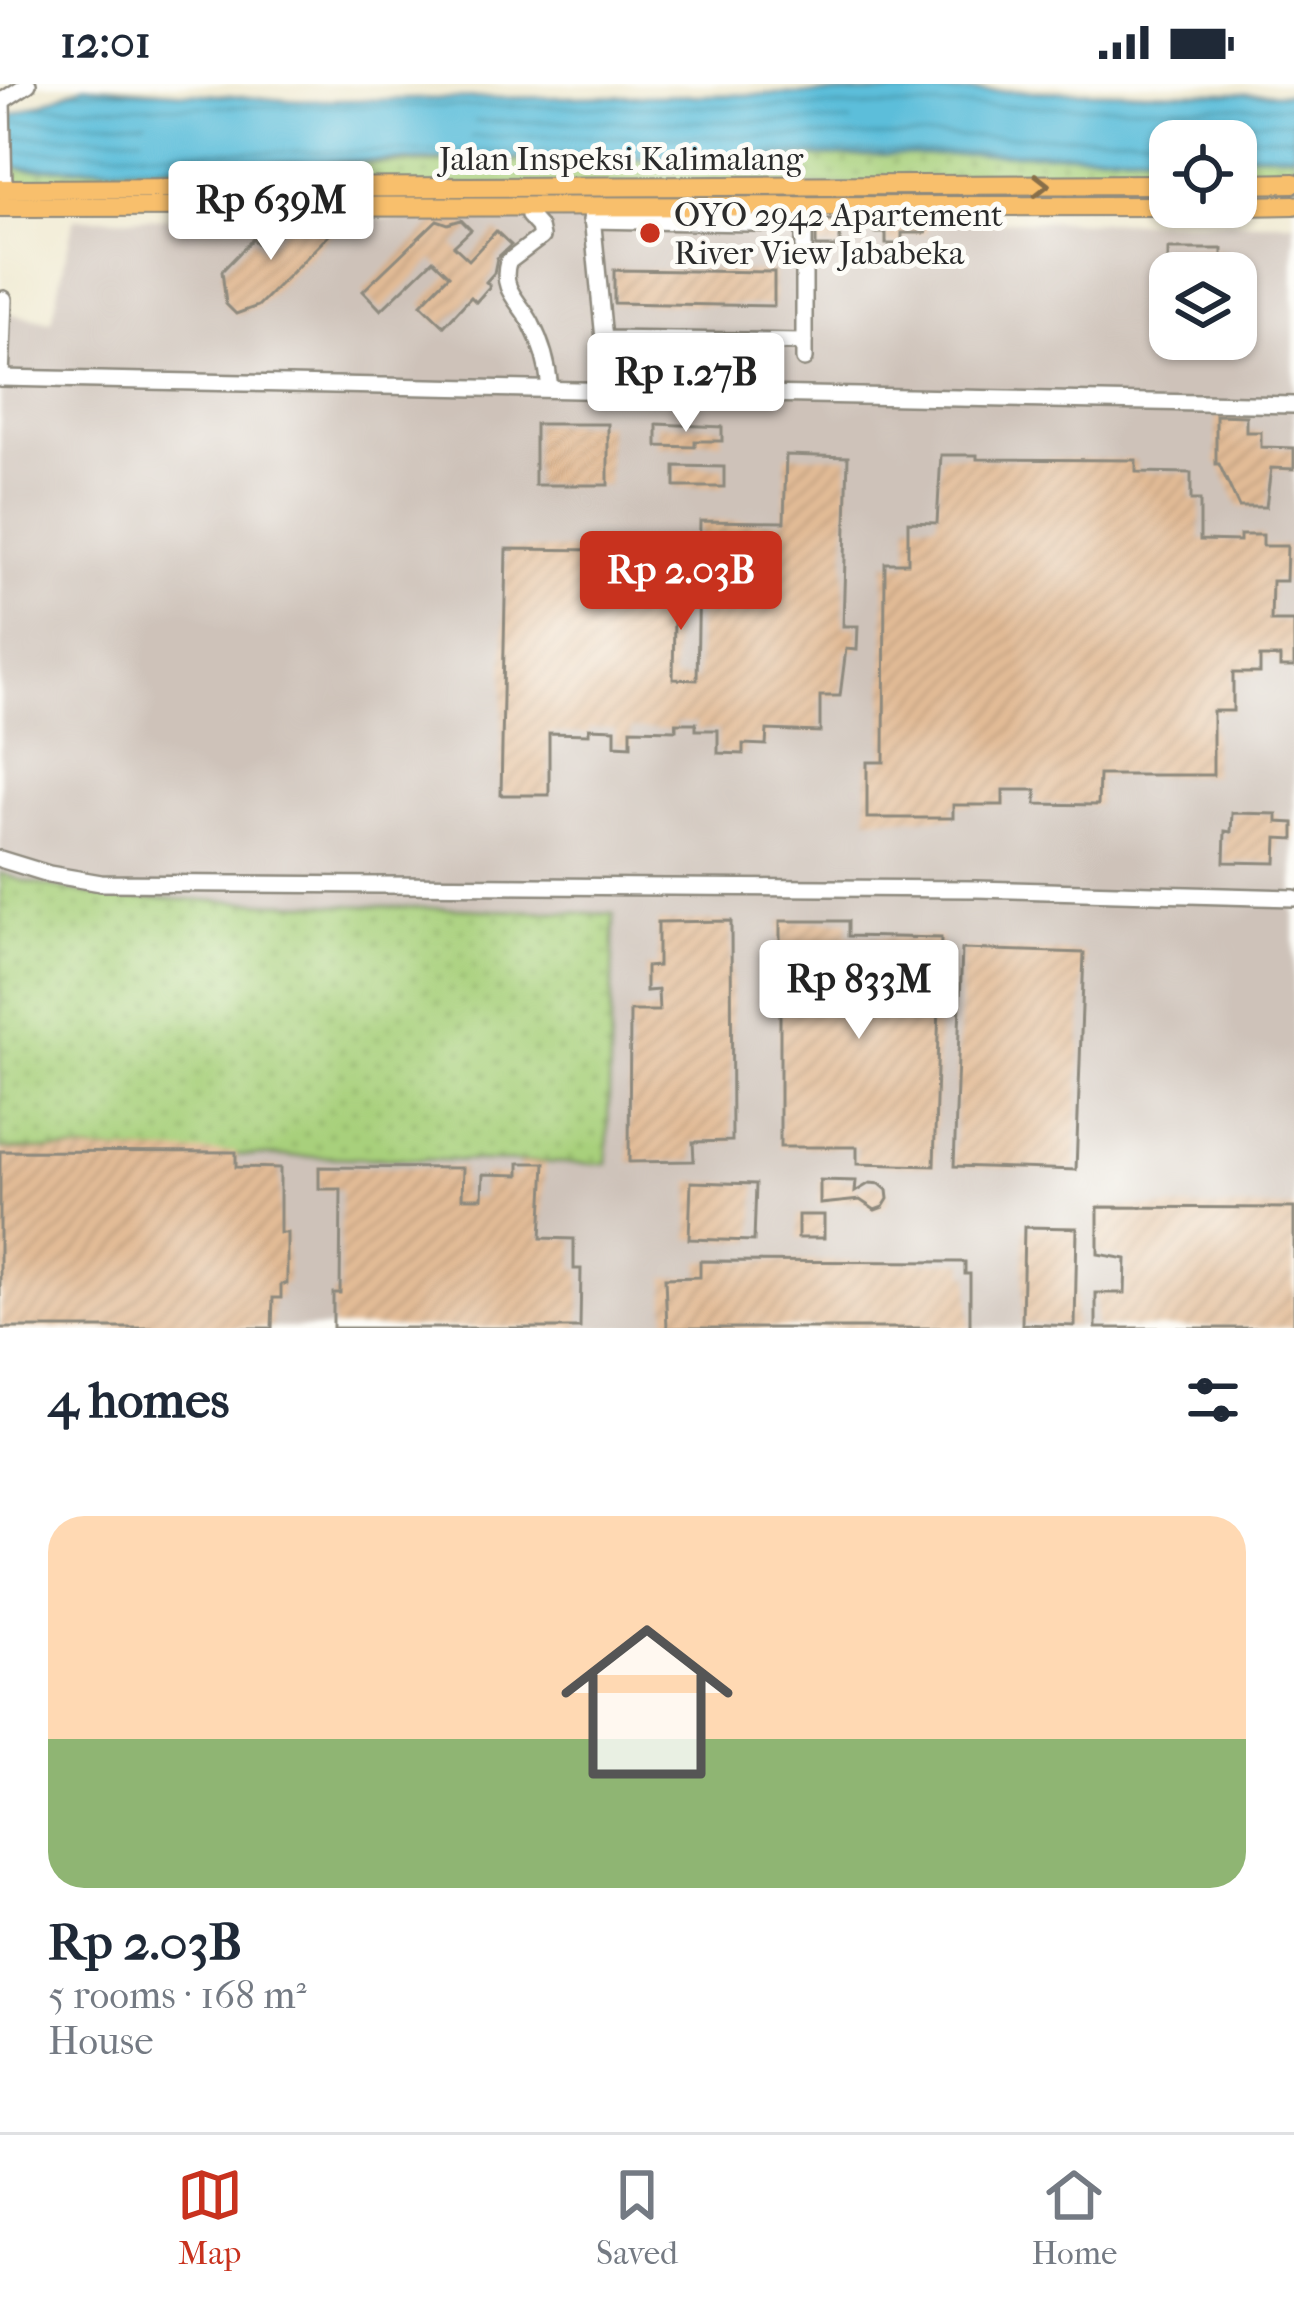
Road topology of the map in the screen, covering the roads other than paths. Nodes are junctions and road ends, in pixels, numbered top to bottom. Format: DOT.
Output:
graph roads {
  1 [pos="28,84"];
  2 [pos="3,105"];
  3 [pos="1294,183"];
  4 [pos="1149,184"];
  5 [pos="1257,184"];
  6 [pos="2,201"];
  7 [pos="1294,205"];
  8 [pos="530,206"];
  9 [pos="1257,206"];
  10 [pos="1149,207"];
  11 [pos="591,213"];
  12 [pos="804,215"];
  13 [pos="4,299"];
  14 [pos="604,339"];
  15 [pos="0,378"];
  16 [pos="550,388"];
  17 [pos="607,389"];
  18 [pos="1294,405"];
  19 [pos="0,859"];
  20 [pos="1294,898"];
  1 -- 2 [label="street"];
  2 -- 6 [label="street"];
  3 -- 5 [label="main road"];
  6 -- 4 [label="main road, Jalan Inspeksi Kalimalang, one-way"];
  6 -- 8 [label="main road, Jalan Inspeksi Kalimalang"];
  7 -- 9 [label="main road"];
  8 -- 11 [label="main road, Jalan Inspeksi Kalimalang"];
  8 -- 16 [label="street"];
  10 -- 12 [label="main road, Jalan Inspeksi Kalimalang"];
  11 -- 12 [label="main road, Jalan Inspeksi Kalimalang"];
  11 -- 14 [label="street"];
  12 -- 14 [label="street"];
  13 -- 15 [label="street"];
  14 -- 17 [label="street"];
  15 -- 16 [label="street"];
  16 -- 17 [label="street"];
  17 -- 18 [label="street"];
  19 -- 20 [label="street"];
}
